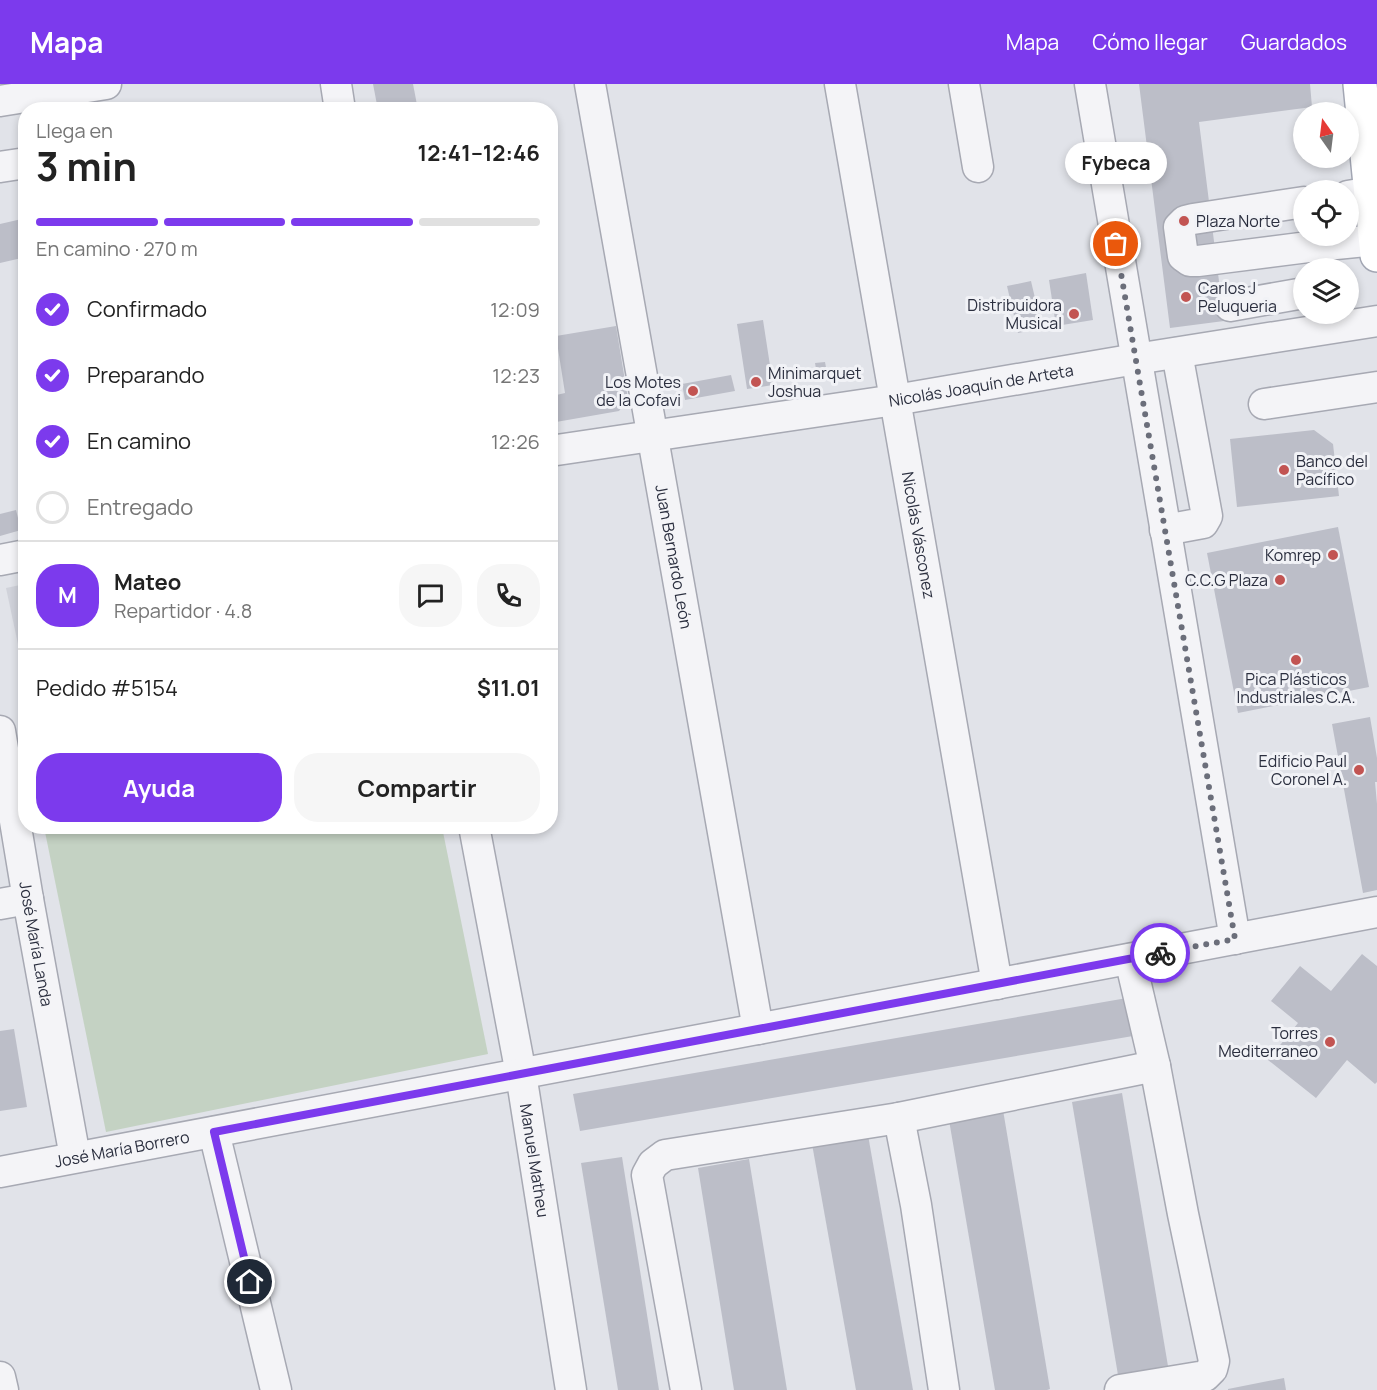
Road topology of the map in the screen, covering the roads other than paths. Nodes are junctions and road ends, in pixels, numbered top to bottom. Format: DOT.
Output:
graph roads {
  1 [pos="106,84"];
  2 [pos="336,84"];
  3 [pos="590,84"];
  4 [pos="840,84"];
  5 [pos="964,84"];
  6 [pos="1090,84"];
  7 [pos="1360,84"];
  8 [pos="0,101"];
  9 [pos="339,102"];
  10 [pos="18,164"];
  11 [pos="0,167"];
  12 [pos="978,167"];
  13 [pos="1360,194"];
  14 [pos="1293,204"];
  15 [pos="1376,248"];
  16 [pos="1318,257"];
  17 [pos="1293,295"];
  18 [pos="1230,306"];
  19 [pos="1377,321"];
  20 [pos="1177,352"];
  21 [pos="1136,359"];
  22 [pos="1377,387"];
  23 [pos="895,400"];
  24 [pos="1264,404"];
  25 [pos="653,436"];
  26 [pos="558,451"];
  27 [pos="1165,530"];
  28 [pos="18,557"];
  29 [pos="0,560"];
  30 [pos="0,731"];
  31 [pos="476,834"];
  32 [pos="14,901"];
  33 [pos="1377,912"];
  34 [pos="1235,939"];
  35 [pos="1130,959"];
  36 [pos="997,984"];
  37 [pos="758,1029"];
  38 [pos="1155,1066"];
  39 [pos="521,1074"];
  40 [pos="899,1118"];
  41 [pos="214,1132"];
  42 [pos="75,1157"];
  43 [pos="0,1172"];
  44 [pos="0,1377"];
  45 [pos="3,1390"];
  46 [pos="276,1390"];
  47 [pos="571,1390"];
  48 [pos="686,1390"];
  49 [pos="944,1390"];
  50 [pos="1120,1390"];
  1 -- 8 [label="street"];
  2 -- 9 [label="street"];
  3 -- 25 [label="street, Juan Bernardo León"];
  4 -- 23 [label="street, Nicolás Vásconez"];
  5 -- 12 [label="street"];
  6 -- 21 [label="street"];
  7 -- 13 [label="main road"];
  10 -- 11 [label="street"];
  13 -- 15 [label="main road"];
  14 -- 16 [label="street"];
  15 -- 16 [label="street"];
  17 -- 18 [label="street"];
  19 -- 20 [label="street, Nicolás Joaquín de Arteta"];
  20 -- 21 [label="street, Nicolás Joaquín de Arteta"];
  20 -- 27 [label="street"];
  21 -- 23 [label="street, Nicolás Joaquín de Arteta"];
  21 -- 27 [label="street"];
  22 -- 24 [label="street"];
  23 -- 25 [label="street, Nicolás Joaquín de Arteta"];
  23 -- 36 [label="street, Nicolás Vásconez"];
  25 -- 26 [label="street, Nicolás Joaquín de Arteta"];
  25 -- 37 [label="street, Juan Bernardo León"];
  27 -- 34 [label="street"];
  28 -- 29 [label="street"];
  30 -- 32 [label="street, José María Landa"];
  31 -- 39 [label="street, Manuel Matheu"];
  32 -- 42 [label="street, José María Landa"];
  33 -- 34 [label="street, José María Borrero"];
  34 -- 35 [label="street, José María Borrero"];
  35 -- 36 [label="street, José María Borrero"];
  35 -- 38 [label="street"];
  36 -- 37 [label="street, José María Borrero"];
  37 -- 39 [label="street, José María Borrero"];
  38 -- 40 [label="street"];
  38 -- 50 [label="street"];
  39 -- 41 [label="street, José María Borrero"];
  39 -- 47 [label="street, Manuel Matheu"];
  40 -- 48 [label="street"];
  40 -- 49 [label="street"];
  41 -- 42 [label="street, José María Borrero"];
  41 -- 46 [label="street"];
  42 -- 43 [label="street, José María Borrero"];
  44 -- 45 [label="street"];
}
